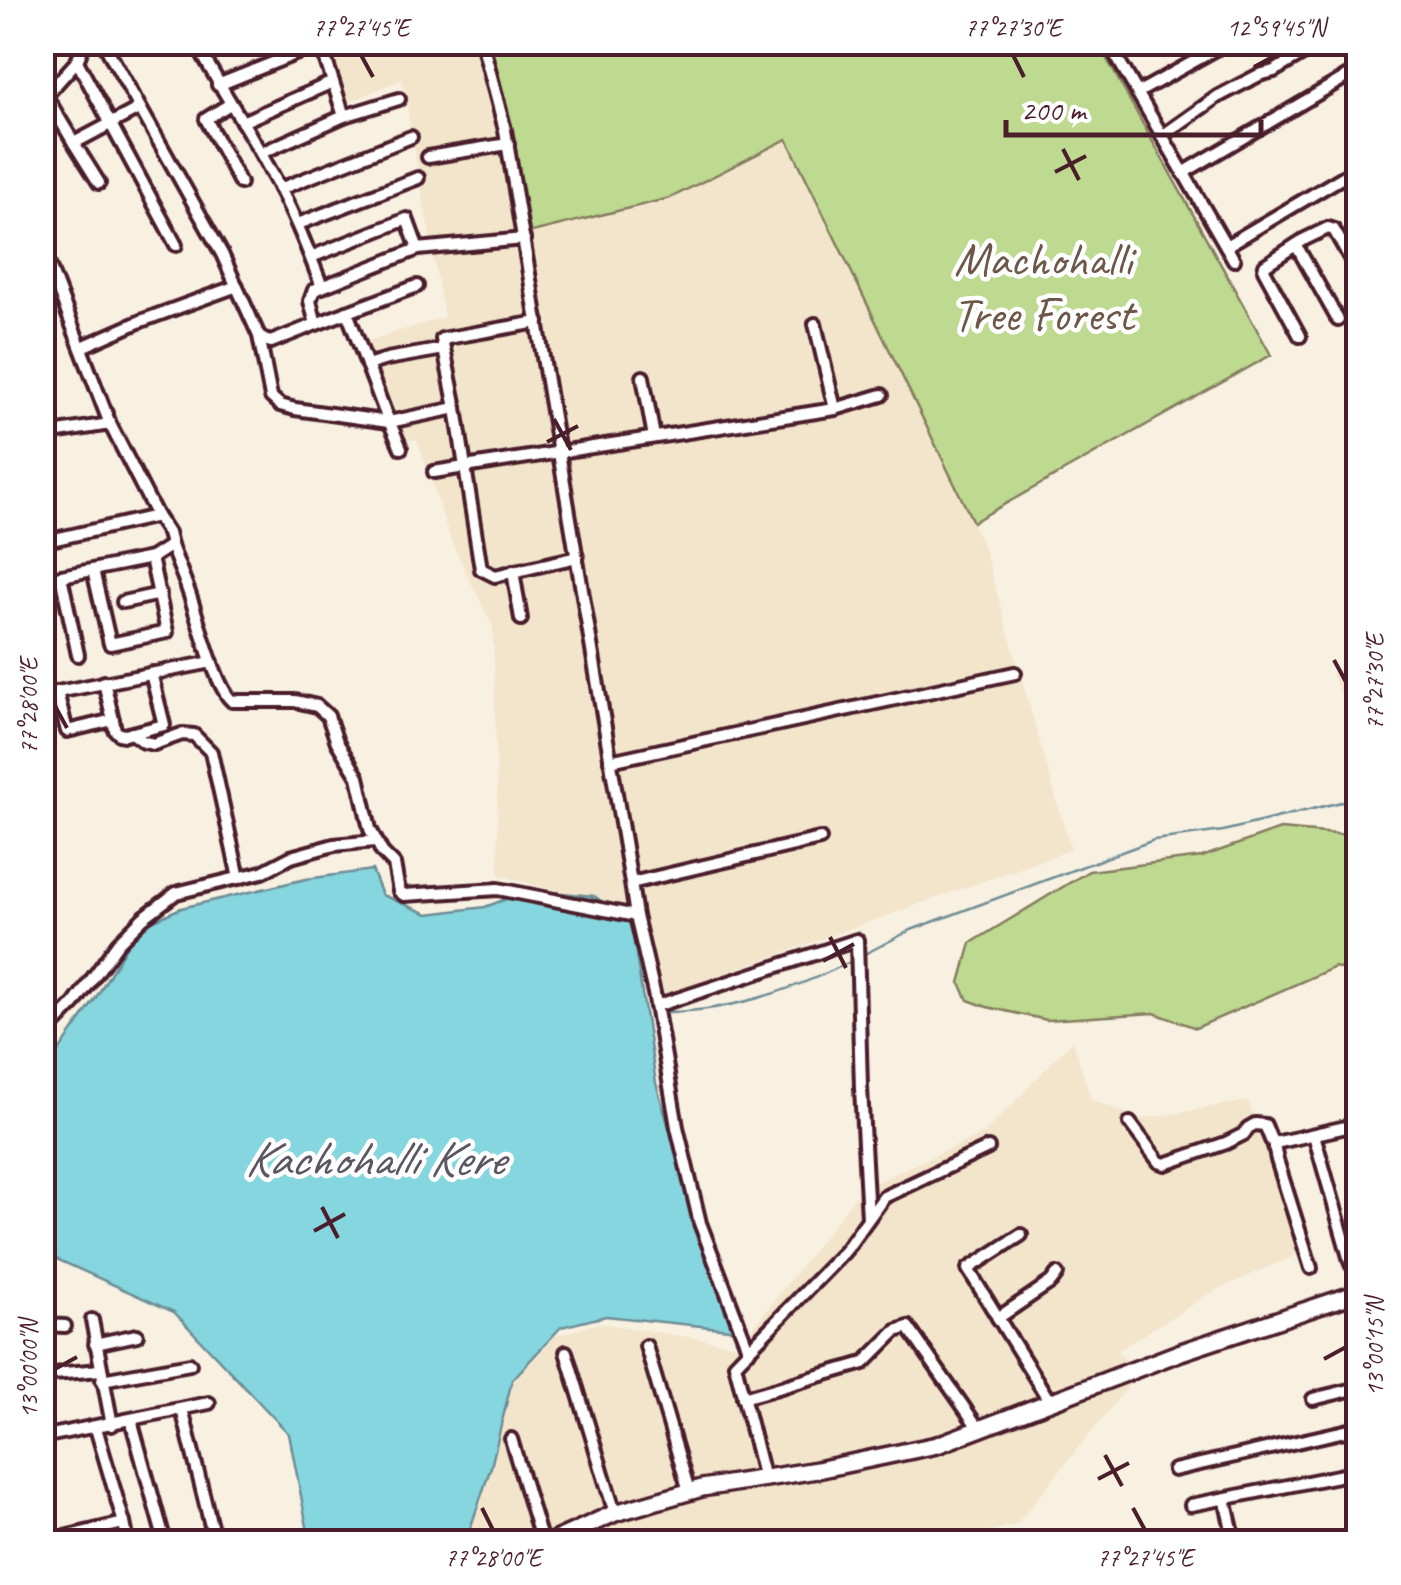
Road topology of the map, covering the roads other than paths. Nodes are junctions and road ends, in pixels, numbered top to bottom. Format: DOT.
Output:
graph roads {
  1 [pos="85,42"];
  2 [pos="104,42"];
  3 [pos="219,42"];
  4 [pos="482,42"];
  5 [pos="1108,42"];
  6 [pos="1229,42"];
  7 [pos="1322,42"];
  8 [pos="320,43"];
  9 [pos="198,47"];
  10 [pos="77,61"];
  11 [pos="1358,70"];
  12 [pos="332,82"];
  13 [pos="218,86"];
  14 [pos="1137,93"];
  15 [pos="44,98"];
  16 [pos="399,99"];
  17 [pos="230,104"];
  18 [pos="140,108"];
  19 [pos="344,116"];
  20 [pos="242,122"];
  21 [pos="111,124"];
  22 [pos="411,136"];
  23 [pos="1162,136"];
  24 [pos="74,143"];
  25 [pos="508,144"];
  26 [pos="260,153"];
  27 [pos="428,157"];
  28 [pos="1358,168"];
  29 [pos="1183,173"];
  30 [pos="418,178"];
  31 [pos="98,183"];
  32 [pos="240,183"];
  33 [pos="280,189"];
  34 [pos="298,224"];
  35 [pos="524,239"];
  36 [pos="176,245"];
  37 [pos="1296,245"];
  38 [pos="1226,246"];
  39 [pos="42,247"];
  40 [pos="418,248"];
  41 [pos="311,257"];
  42 [pos="1234,260"];
  43 [pos="1358,268"];
  44 [pos="236,286"];
  45 [pos="417,286"];
  46 [pos="322,287"];
  47 [pos="347,312"];
  48 [pos="1338,320"];
  49 [pos="538,322"];
  50 [pos="316,324"];
  51 [pos="815,324"];
  52 [pos="259,336"];
  53 [pos="1300,336"];
  54 [pos="82,347"];
  55 [pos="444,348"];
  56 [pos="367,365"];
  57 [pos="643,376"];
  58 [pos="882,395"];
  59 [pos="456,408"];
  60 [pos="835,409"];
  61 [pos="389,422"];
  62 [pos="110,424"];
  63 [pos="42,431"];
  64 [pos="654,438"];
  65 [pos="402,448"];
  66 [pos="560,452"];
  67 [pos="466,467"];
  68 [pos="434,472"];
  69 [pos="157,516"];
  70 [pos="42,542"];
  71 [pos="170,545"];
  72 [pos="577,557"];
  73 [pos="150,558"];
  74 [pos="93,570"];
  75 [pos="513,572"];
  76 [pos="61,576"];
  77 [pos="42,580"];
  78 [pos="160,594"];
  79 [pos="123,602"];
  80 [pos="521,619"];
  81 [pos="78,655"];
  82 [pos="212,662"];
  83 [pos="150,673"];
  84 [pos="1015,673"];
  85 [pos="104,682"];
  86 [pos="57,692"];
  87 [pos="42,694"];
  88 [pos="112,720"];
  89 [pos="132,733"];
  90 [pos="610,761"];
  91 [pos="820,840"];
  92 [pos="375,841"];
  93 [pos="239,878"];
  94 [pos="631,883"];
  95 [pos="636,916"];
  96 [pos="42,989"];
  97 [pos="657,1012"];
  98 [pos="58,1020"];
  99 [pos="42,1037"];
  100 [pos="1130,1123"];
  101 [pos="1314,1135"];
  102 [pos="1358,1137"];
  103 [pos="1273,1142"];
  104 [pos="988,1148"];
  105 [pos="868,1218"];
  106 [pos="1021,1235"];
  107 [pos="1351,1264"];
  108 [pos="1311,1268"];
  109 [pos="1057,1274"];
  110 [pos="1358,1293"];
  111 [pos="998,1318"];
  112 [pos="92,1320"];
  113 [pos="42,1326"];
  114 [pos="64,1326"];
  115 [pos="136,1335"];
  116 [pos="95,1344"];
  117 [pos="646,1346"];
  118 [pos="749,1351"];
  119 [pos="566,1352"];
  120 [pos="190,1364"];
  121 [pos="42,1375"];
  122 [pos="101,1375"];
  123 [pos="1358,1388"];
  124 [pos="744,1398"];
  125 [pos="1313,1399"];
  126 [pos="1050,1402"];
  127 [pos="208,1403"];
  128 [pos="182,1409"];
  129 [pos="131,1420"];
  130 [pos="112,1425"];
  131 [pos="96,1428"];
  132 [pos="1358,1428"];
  133 [pos="980,1429"];
  134 [pos="42,1438"];
  135 [pos="511,1439"];
  136 [pos="1174,1470"];
  137 [pos="1358,1472"];
  138 [pos="764,1479"];
  139 [pos="689,1491"];
  140 [pos="1225,1499"];
  141 [pos="1191,1505"];
  142 [pos="615,1513"];
  143 [pos="124,1522"];
  144 [pos="42,1542"];
  145 [pos="128,1542"];
  146 [pos="165,1542"];
  147 [pos="215,1542"];
  148 [pos="542,1542"];
  149 [pos="551,1542"];
  150 [pos="1235,1542"];
  1 -- 10 [label="street"];
  2 -- 18 [label="street"];
  3 -- 9 [label="street"];
  4 -- 25 [label="street"];
  5 -- 14 [label="street"];
  6 -- 14 [label="street"];
  7 -- 23 [label="street"];
  8 -- 12 [label="street"];
  8 -- 13 [label="street"];
  9 -- 13 [label="street"];
  10 -- 15 [label="street"];
  10 -- 21 [label="street"];
  11 -- 29 [label="street"];
  12 -- 19 [label="street"];
  12 -- 20 [label="street"];
  13 -- 17 [label="street"];
  14 -- 23 [label="street"];
  15 -- 24 [label="street"];
  16 -- 19 [label="street"];
  17 -- 20 [label="street"];
  17 -- 32 [label="street"];
  18 -- 21 [label="street"];
  18 -- 44 [label="street"];
  19 -- 26 [label="street"];
  20 -- 26 [label="street"];
  21 -- 24 [label="street"];
  21 -- 36 [label="street"];
  22 -- 33 [label="street"];
  23 -- 29 [label="street"];
  24 -- 31 [label="street"];
  25 -- 27 [label="street"];
  25 -- 35 [label="street"];
  26 -- 33 [label="street"];
  28 -- 38 [label="street"];
  29 -- 38 [label="street"];
  30 -- 34 [label="street"];
  33 -- 34 [label="street"];
  34 -- 41 [label="street"];
  35 -- 40 [label="street"];
  35 -- 49 [label="street"];
  37 -- 43 [label="street"];
  37 -- 48 [label="street"];
  37 -- 53 [label="street"];
  38 -- 42 [label="street"];
  39 -- 54 [label="street"];
  40 -- 41 [label="street"];
  40 -- 46 [label="street"];
  41 -- 46 [label="street"];
  44 -- 52 [label="street"];
  44 -- 54 [label="street"];
  45 -- 47 [label="street"];
  46 -- 50 [label="street"];
  47 -- 50 [label="street"];
  47 -- 56 [label="street"];
  49 -- 55 [label="street"];
  49 -- 66 [label="street"];
  50 -- 52 [label="street"];
  51 -- 60 [label="street"];
  52 -- 61 [label="street"];
  54 -- 62 [label="street"];
  55 -- 56 [label="street"];
  55 -- 59 [label="street"];
  56 -- 61 [label="street"];
  57 -- 64 [label="street"];
  58 -- 60 [label="street"];
  59 -- 61 [label="street"];
  59 -- 67 [label="street"];
  60 -- 64 [label="street"];
  61 -- 65 [label="street"];
  62 -- 63 [label="street"];
  62 -- 69 [label="street"];
  64 -- 66 [label="street"];
  66 -- 67 [label="street"];
  66 -- 72 [label="street"];
  67 -- 68 [label="street"];
  67 -- 75 [label="street"];
  69 -- 70 [label="street"];
  69 -- 71 [label="street"];
  71 -- 73 [label="street"];
  71 -- 82 [label="street"];
  72 -- 75 [label="street"];
  72 -- 90 [label="street"];
  73 -- 74 [label="street"];
  73 -- 78 [label="street"];
  74 -- 76 [label="street"];
  74 -- 78 [label="street"];
  75 -- 80 [label="street"];
  76 -- 77 [label="street"];
  76 -- 81 [label="street"];
  78 -- 79 [label="street"];
  82 -- 83 [label="street"];
  82 -- 92 [label="street"];
  83 -- 85 [label="street"];
  83 -- 89 [label="street"];
  84 -- 90 [label="street"];
  85 -- 86 [label="street"];
  85 -- 88 [label="street"];
  86 -- 87 [label="street"];
  86 -- 88 [label="street"];
  88 -- 89 [label="street"];
  89 -- 93 [label="street"];
  90 -- 94 [label="street"];
  91 -- 94 [label="street"];
  92 -- 93 [label="street"];
  92 -- 95 [label="street"];
  93 -- 98 [label="street"];
  94 -- 95 [label="street"];
  95 -- 97 [label="street"];
  96 -- 98 [label="street"];
  97 -- 105 [label="street"];
  97 -- 118 [label="street"];
  98 -- 99 [label="street"];
  100 -- 103 [label="street"];
  101 -- 102 [label="street"];
  101 -- 103 [label="street"];
  101 -- 107 [label="street"];
  103 -- 108 [label="street"];
  104 -- 105 [label="street"];
  105 -- 118 [label="street"];
  106 -- 111 [label="street"];
  109 -- 111 [label="street"];
  110 -- 126 [label="street"];
  111 -- 126 [label="street"];
  112 -- 116 [label="street"];
  113 -- 114 [label="street"];
  115 -- 116 [label="street"];
  116 -- 122 [label="street"];
  117 -- 139 [label="street"];
  118 -- 124 [label="street"];
  119 -- 142 [label="street"];
  120 -- 122 [label="street"];
  121 -- 122 [label="street"];
  122 -- 130 [label="street"];
  123 -- 125 [label="street"];
  124 -- 133 [label="street"];
  124 -- 138 [label="street"];
  126 -- 133 [label="street"];
  127 -- 128 [label="street"];
  128 -- 129 [label="street"];
  128 -- 147 [label="street"];
  129 -- 130 [label="street"];
  129 -- 146 [label="street"];
  130 -- 131 [label="street"];
  131 -- 134 [label="street"];
  131 -- 143 [label="street"];
  132 -- 136 [label="street"];
  133 -- 138 [label="street"];
  135 -- 148 [label="street"];
  137 -- 140 [label="street"];
  138 -- 139 [label="street"];
  139 -- 142 [label="street"];
  140 -- 141 [label="street"];
  140 -- 150 [label="street"];
  142 -- 149 [label="street"];
  143 -- 144 [label="street"];
  143 -- 145 [label="street"];
}
